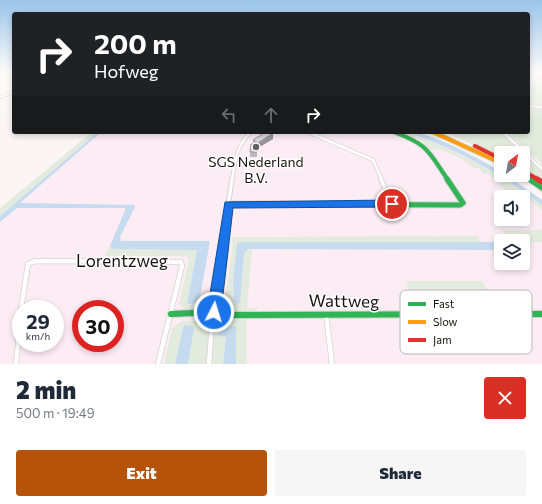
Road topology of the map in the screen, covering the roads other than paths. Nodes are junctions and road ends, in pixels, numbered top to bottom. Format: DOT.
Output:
graph roads {
  1 [pos="12,93"];
  2 [pos="0,97"];
  3 [pos="530,106"];
  4 [pos="542,107"];
  5 [pos="249,134"];
  6 [pos="313,134"];
  7 [pos="399,134"];
  8 [pos="437,134"];
  9 [pos="446,134"];
  10 [pos="505,134"];
  11 [pos="494,155"];
  12 [pos="494,160"];
  13 [pos="542,168"];
  14 [pos="530,175"];
  15 [pos="530,180"];
  16 [pos="542,182"];
  17 [pos="542,188"];
  18 [pos="229,204"];
  19 [pos="392,204"];
  20 [pos="22,300"];
  21 [pos="214,312"];
  22 [pos="171,314"];
  23 [pos="326,314"];
  24 [pos="400,314"];
  25 [pos="17,352"];
  26 [pos="16,364"];
  27 [pos="158,364"];
  28 [pos="209,364"];
  29 [pos="332,364"];
  1 -- 2 [label="street"];
  3 -- 4 [label="street"];
  5 -- 18 [label="street"];
  6 -- 19 [label="street"];
  7 -- 19 [label="street"];
  8 -- 12 [label="street"];
  9 -- 11 [label="street"];
  10 -- 13 [label="street"];
  14 -- 16 [label="street"];
  15 -- 17 [label="street"];
  18 -- 19 [label="street"];
  18 -- 21 [label="street"];
  20 -- 22 [label="street, Lorentzweg"];
  21 -- 22 [label="street, Wattweg"];
  21 -- 23 [label="street, Wattweg"];
  21 -- 28 [label="street"];
  22 -- 27 [label="street, Lorentzweg"];
  23 -- 24 [label="street, Wattweg"];
  23 -- 29 [label="street"];
  25 -- 26 [label="street"];
}
